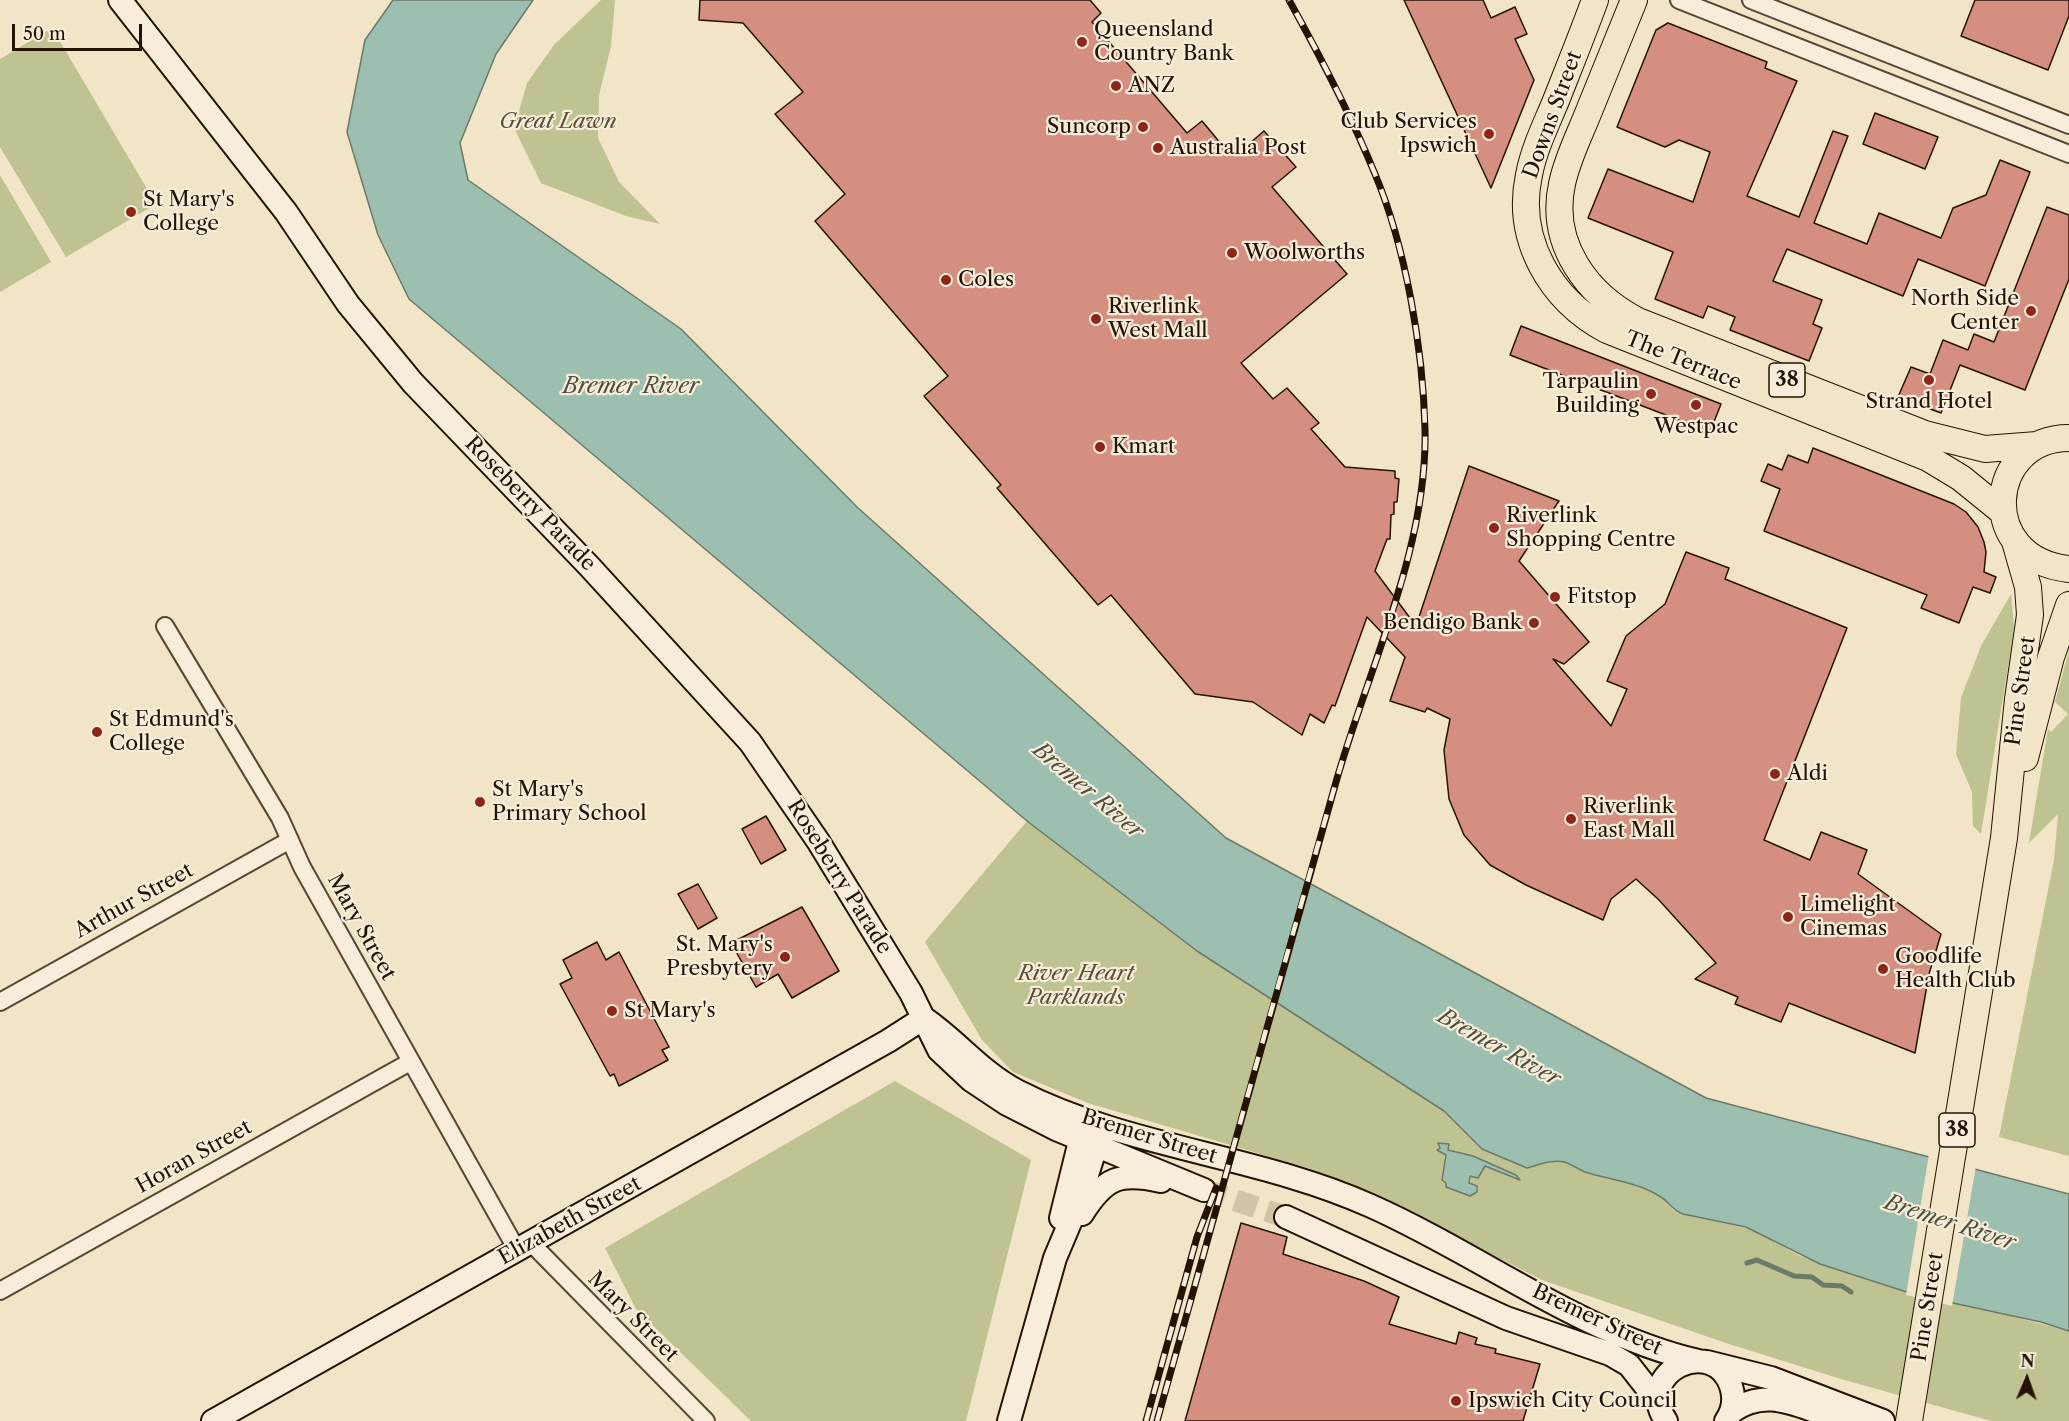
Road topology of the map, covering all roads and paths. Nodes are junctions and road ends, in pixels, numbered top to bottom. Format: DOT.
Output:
graph roads {
  1 [pos="120,0"];
  2 [pos="1595,0"];
  3 [pos="1634,0"];
  4 [pos="1679,0"];
  5 [pos="1751,0"];
  6 [pos="1855,39"];
  7 [pos="1844,66"];
  8 [pos="1929,69"];
  9 [pos="1919,95"];
  10 [pos="2069,125"];
  11 [pos="2068,151"];
  12 [pos="1567,249"];
  13 [pos="1537,256"];
  14 [pos="2069,427"];
  15 [pos="2050,442"];
  16 [pos="2003,512"];
  17 [pos="2016,544"];
  18 [pos="2069,569"];
  19 [pos="2069,605"];
  20 [pos="165,626"];
  21 [pos="2004,838"];
  22 [pos="290,840"];
  23 [pos="0,1002"];
  24 [pos="924,1018"];
  25 [pos="410,1062"];
  26 [pos="1091,1131"];
  27 [pos="1286,1217"];
  28 [pos="524,1247"];
  29 [pos="1055,1258"];
  30 [pos="0,1291"];
  31 [pos="1703,1362"];
  32 [pos="1658,1412"];
  33 [pos="1729,1418"];
  34 [pos="213,1421"];
  35 [pos="706,1421"];
  36 [pos="1009,1421"];
  37 [pos="1858,1421"];
  38 [pos="1883,1421"];
  39 [pos="1909,1421"];
  1 -- 24 [label="street, Roseberry Parade"];
  2 -- 13 [label="main road, Downs Street / 38"];
  3 -- 12 [label="main road, Downs Street / 38"];
  4 -- 7 [label="street"];
  5 -- 6 [label="street"];
  6 -- 7 [label="street"];
  6 -- 8 [label="street"];
  7 -- 9 [label="street"];
  8 -- 9 [label="street"];
  8 -- 10 [label="street"];
  9 -- 11 [label="street"];
  12 -- 13 [label="main road"];
  12 -- 15 [label="main road, The Terrace / 38"];
  13 -- 16 [label="main road, The Terrace / 38"];
  14 -- 15 [label="street"];
  15 -- 16 [label="main road"];
  16 -- 17 [label="main road, 38"];
  17 -- 18 [label="main road"];
  17 -- 21 [label="main road, Pine Street / 38"];
  19 -- 21 [label="main road, Pine Street / 38"];
  20 -- 22 [label="street, Mary Street"];
  21 -- 39 [label="main road, Pine Street / 38"];
  22 -- 23 [label="street, Arthur Street"];
  22 -- 25 [label="street, Mary Street"];
  24 -- 26 [label="street, Bremer Street"];
  24 -- 28 [label="street, Elizabeth Street"];
  25 -- 28 [label="street, Mary Street"];
  25 -- 30 [label="street, Horan Street"];
  26 -- 29 [label="street"];
  26 -- 29 [label="street, Bremer Street"];
  26 -- 31 [label="street, Bremer Street"];
  27 -- 32 [label="street, Bremer Street"];
  28 -- 34 [label="street, Elizabeth Street"];
  28 -- 35 [label="street, Mary Street"];
  29 -- 36 [label="street"];
  31 -- 32 [label="street"];
  31 -- 33 [label="street"];
  31 -- 38 [label="street, Bremer Street"];
  33 -- 37 [label="street"];
}
